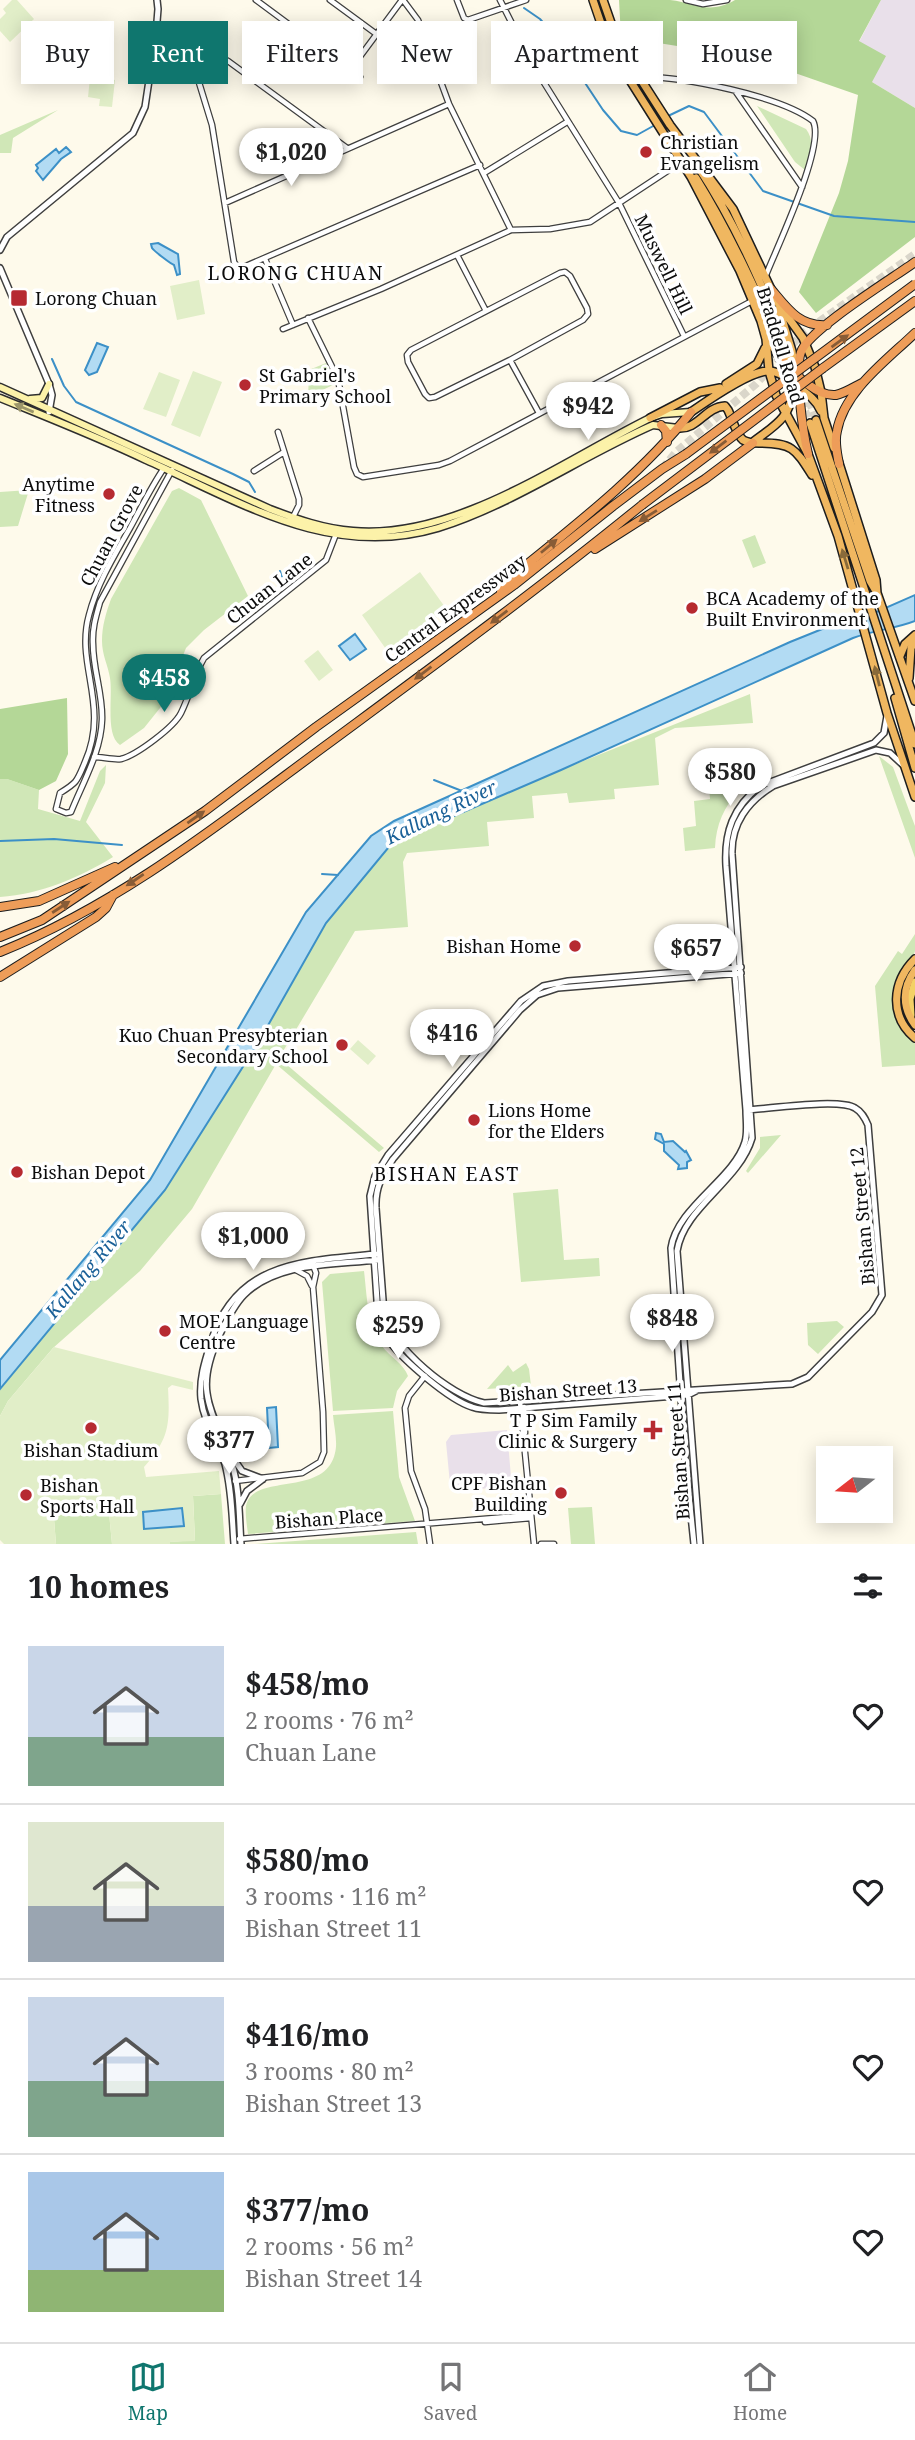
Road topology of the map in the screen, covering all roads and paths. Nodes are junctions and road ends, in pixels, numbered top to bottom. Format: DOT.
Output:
graph roads {
  1 [pos="157,0"];
  2 [pos="256,0"];
  3 [pos="330,0"];
  4 [pos="402,0"];
  5 [pos="457,0"];
  6 [pos="500,0"];
  7 [pos="526,0"];
  8 [pos="593,0"];
  9 [pos="603,0"];
  10 [pos="686,0"];
  11 [pos="727,0"];
  12 [pos="503,9"];
  13 [pos="284,21"];
  14 [pos="610,21"];
  15 [pos="375,33"];
  16 [pos="363,51"];
  17 [pos="228,61"];
  18 [pos="663,78"];
  19 [pos="199,84"];
  20 [pos="643,84"];
  21 [pos="736,91"];
  22 [pos="449,104"];
  23 [pos="567,122"];
  24 [pos="662,122"];
  25 [pos="347,149"];
  26 [pos="681,162"];
  27 [pos="480,165"];
  28 [pos="484,173"];
  29 [pos="802,187"];
  30 [pos="225,203"];
  31 [pos="619,203"];
  32 [pos="512,230"];
  33 [pos="0,250"];
  34 [pos="457,255"];
  35 [pos="265,259"];
  36 [pos="915,262"];
  37 [pos="0,268"];
  38 [pos="766,276"];
  39 [pos="915,284"];
  40 [pos="771,289"];
  41 [pos="915,300"];
  42 [pos="752,301"];
  43 [pos="777,302"];
  44 [pos="486,311"];
  45 [pos="308,318"];
  46 [pos="761,321"];
  47 [pos="293,325"];
  48 [pos="827,325"];
  49 [pos="283,329"];
  50 [pos="915,333"];
  51 [pos="684,336"];
  52 [pos="766,340"];
  53 [pos="782,343"];
  54 [pos="806,343"];
  55 [pos="792,351"];
  56 [pos="780,359"];
  57 [pos="510,360"];
  58 [pos="769,371"];
  59 [pos="867,380"];
  60 [pos="797,381"];
  61 [pos="49,384"];
  62 [pos="0,387"];
  63 [pos="720,388"];
  64 [pos="821,392"];
  65 [pos="0,398"];
  66 [pos="28,400"];
  67 [pos="51,409"];
  68 [pos="691,412"];
  69 [pos="539,413"];
  70 [pos="786,416"];
  71 [pos="47,418"];
  72 [pos="650,418"];
  73 [pos="817,420"];
  74 [pos="660,425"];
  75 [pos="678,428"];
  76 [pos="278,432"];
  77 [pos="667,442"];
  78 [pos="753,443"];
  79 [pos="284,452"];
  80 [pos="808,454"];
  81 [pos="839,464"];
  82 [pos="170,467"];
  83 [pos="254,471"];
  84 [pos="820,487"];
  85 [pos="292,521"];
  86 [pos="336,533"];
  87 [pos="560,572"];
  88 [pos="501,592"];
  89 [pos="877,593"];
  90 [pos="915,635"];
  91 [pos="915,641"];
  92 [pos="900,656"];
  93 [pos="887,663"];
  94 [pos="909,683"];
  95 [pos="915,701"];
  96 [pos="887,713"];
  97 [pos="915,744"];
  98 [pos="88,755"];
  99 [pos="95,757"];
  100 [pos="905,768"];
  101 [pos="915,768"];
  102 [pos="915,797"];
  103 [pos="140,855"];
  104 [pos="113,895"];
  105 [pos="0,907"];
  106 [pos="0,937"];
  107 [pos="0,952"];
  108 [pos="915,959"];
  109 [pos="738,970"];
  110 [pos="915,970"];
  111 [pos="0,978"];
  112 [pos="915,982"];
  113 [pos="915,1025"];
  114 [pos="915,1038"];
  115 [pos="749,1110"];
  116 [pos="376,1257"];
  117 [pos="309,1261"];
  118 [pos="315,1267"];
  119 [pos="296,1270"];
  120 [pos="313,1287"];
  121 [pos="425,1375"];
  122 [pos="684,1392"];
  123 [pos="522,1405"];
  124 [pos="229,1453"];
  125 [pos="263,1479"];
  126 [pos="236,1481"];
  127 [pos="227,1482"];
  128 [pos="238,1508"];
  129 [pos="531,1517"];
  130 [pos="428,1525"];
  131 [pos="241,1541"];
  132 [pos="234,1544"];
  133 [pos="430,1544"];
  134 [pos="534,1544"];
  135 [pos="541,1544"];
  136 [pos="554,1544"];
  137 [pos="694,1544"];
  138 [pos="700,1544"];
  1 -- 33 [label="street"];
  2 -- 13 [label="street"];
  3 -- 15 [label="street"];
  4 -- 15 [label="street"];
  4 -- 22 [label="street"];
  5 -- 12 [label="street"];
  6 -- 12 [label="street, Muswell Hill"];
  7 -- 12 [label="street"];
  8 -- 24 [label="highway"];
  9 -- 14 [label="highway, Braddell Road"];
  10 -- 11 [label="street"];
  12 -- 23 [label="street, Muswell Hill"];
  15 -- 16 [label="street"];
  17 -- 25 [label="street"];
  18 -- 21 [label="street"];
  19 -- 30 [label="street"];
  20 -- 24 [label="highway, Braddell Road"];
  21 -- 29 [label="street"];
  21 -- 29 [label="street"];
  22 -- 25 [label="street"];
  22 -- 27 [label="street"];
  23 -- 28 [label="street"];
  23 -- 31 [label="street, Muswell Hill"];
  24 -- 26 [label="highway, Braddell Road"];
  24 -- 38 [label="highway, Braddell Road"];
  24 -- 53 [label="highway"];
  25 -- 30 [label="street"];
  26 -- 31 [label="street"];
  26 -- 42 [label="highway, Braddell Road"];
  27 -- 28 [label="street"];
  27 -- 35 [label="street"];
  28 -- 32 [label="street"];
  29 -- 38 [label="street"];
  30 -- 35 [label="street"];
  31 -- 32 [label="street"];
  31 -- 51 [label="street, Muswell Hill"];
  32 -- 34 [label="street"];
  34 -- 44 [label="street"];
  34 -- 45 [label="street"];
  35 -- 47 [label="street"];
  36 -- 48 [label="highway"];
  37 -- 61 [label="street"];
  38 -- 40 [label="highway, Braddell Road"];
  88 -- 39 [label="highway, Central Expressway, one-way, bridge"];
  40 -- 43 [label="highway, Braddell Road"];
  40 -- 48 [label="highway"];
  41 -- 87 [label="highway, Central Expressway, one-way, bridge"];
  42 -- 46 [label="highway, Braddell Road"];
  42 -- 51 [label="street"];
  43 -- 54 [label="highway, Braddell Road"];
  43 -- 55 [label="highway"];
  44 -- 57 [label="street"];
  44 -- 57 [label="street"];
  45 -- 47 [label="street"];
  45 -- 69 [label="street"];
  46 -- 52 [label="highway, Braddell Road"];
  46 -- 56 [label="highway"];
  47 -- 49 [label="street"];
  48 -- 54 [label="highway"];
  50 -- 59 [label="highway"];
  51 -- 69 [label="street"];
  52 -- 58 [label="highway, Braddell Road"];
  52 -- 63 [label="highway"];
  54 -- 60 [label="highway"];
  54 -- 64 [label="highway, Braddell Road"];
  55 -- 56 [label="highway"];
  55 -- 60 [label="highway"];
  56 -- 60 [label="highway"];
  57 -- 69 [label="street"];
  58 -- 60 [label="highway"];
  58 -- 68 [label="highway"];
  58 -- 70 [label="highway, Braddell Road"];
  59 -- 64 [label="highway"];
  59 -- 81 [label="highway"];
  60 -- 64 [label="highway"];
  60 -- 70 [label="highway"];
  60 -- 73 [label="highway"];
  60 -- 80 [label="highway"];
  61 -- 66 [label="main road"];
  61 -- 67 [label="street"];
  62 -- 66 [label="main road"];
  63 -- 68 [label="highway"];
  63 -- 72 [label="highway"];
  64 -- 73 [label="highway, Braddell Road"];
  71 -- 65 [label="main road, one-way"];
  66 -- 67 [label="main road"];
  67 -- 71 [label="street"];
  67 -- 82 [label="main road"];
  68 -- 72 [label="main road"];
  68 -- 75 [label="highway"];
  70 -- 78 [label="highway"];
  70 -- 80 [label="highway, Braddell Road"];
  71 -- 82 [label="main road"];
  72 -- 86 [label="main road"];
  73 -- 81 [label="highway, Braddell Road"];
  73 -- 89 [label="highway"];
  73 -- 93 [label="highway"];
  74 -- 75 [label="main road"];
  74 -- 77 [label="highway"];
  74 -- 86 [label="main road"];
  75 -- 77 [label="highway"];
  75 -- 78 [label="highway"];
  76 -- 79 [label="street"];
  88 -- 77 [label="highway, one-way"];
  78 -- 84 [label="highway"];
  78 -- 87 [label="highway, one-way"];
  79 -- 83 [label="street"];
  79 -- 85 [label="street"];
  80 -- 84 [label="highway, Braddell Road"];
  81 -- 89 [label="highway, Braddell Road"];
  82 -- 85 [label="main road"];
  82 -- 98 [label="street, Chuan Grove"];
  82 -- 99 [label="street, Chuan Grove"];
  96 -- 84 [label="highway, Braddell Road, one-way"];
  85 -- 86 [label="main road"];
  86 -- 99 [label="street, Chuan Lane"];
  87 -- 104 [label="highway, Central Expressway, one-way"];
  103 -- 88 [label="highway, Central Expressway, one-way"];
  89 -- 92 [label="highway"];
  90 -- 92 [label="highway"];
  91 -- 94 [label="highway"];
  92 -- 94 [label="highway"];
  93 -- 97 [label="highway"];
  93 -- 101 [label="highway"];
  94 -- 95 [label="highway"];
  96 -- 100 [label="highway, Braddell Road"];
  96 -- 109 [label="street, Bishan Street 11"];
  98 -- 99 [label="street, Chuan Lane"];
  98 -- 99 [label="street, Chuan Grove"];
  100 -- 102 [label="highway, Braddell Road"];
  100 -- 109 [label="street, Bishan Street 11"];
  103 -- 105 [label="highway"];
  106 -- 103 [label="highway, Central Expressway, one-way"];
  104 -- 107 [label="highway, Central Expressway"];
  104 -- 111 [label="highway"];
  108 -- 114 [label="highway"];
  109 -- 115 [label="street, Bishan Street 11"];
  109 -- 116 [label="street, Bishan Street 13"];
  110 -- 113 [label="highway"];
  112 -- 113 [label="main road"];
  115 -- 122 [label="street, Bishan Street 11"];
  115 -- 122 [label="street, Bishan Street 12"];
  116 -- 117 [label="street"];
  116 -- 118 [label="street"];
  116 -- 121 [label="street, Bishan Street 13"];
  116 -- 123 [label="street, Bishan Street 13"];
  117 -- 118 [label="street"];
  117 -- 127 [label="street"];
  118 -- 119 [label="street"];
  118 -- 120 [label="street"];
  119 -- 120 [label="street"];
  119 -- 124 [label="street"];
  120 -- 125 [label="street"];
  121 -- 123 [label="street, Bishan Street 13"];
  121 -- 130 [label="street"];
  122 -- 123 [label="street, Bishan Street 13"];
  122 -- 137 [label="street, Bishan Street 11"];
  122 -- 138 [label="street, Bishan Street 11"];
  123 -- 129 [label="street"];
  124 -- 125 [label="street"];
  124 -- 126 [label="street"];
  125 -- 126 [label="street"];
  125 -- 128 [label="street"];
  126 -- 127 [label="street"];
  126 -- 128 [label="street"];
  127 -- 132 [label="street"];
  128 -- 131 [label="street"];
  129 -- 130 [label="street, Bishan Place"];
  129 -- 134 [label="street"];
  130 -- 131 [label="street, Bishan Place"];
  130 -- 133 [label="street"];
  131 -- 132 [label="street"];
  135 -- 136 [label="street"];
}
